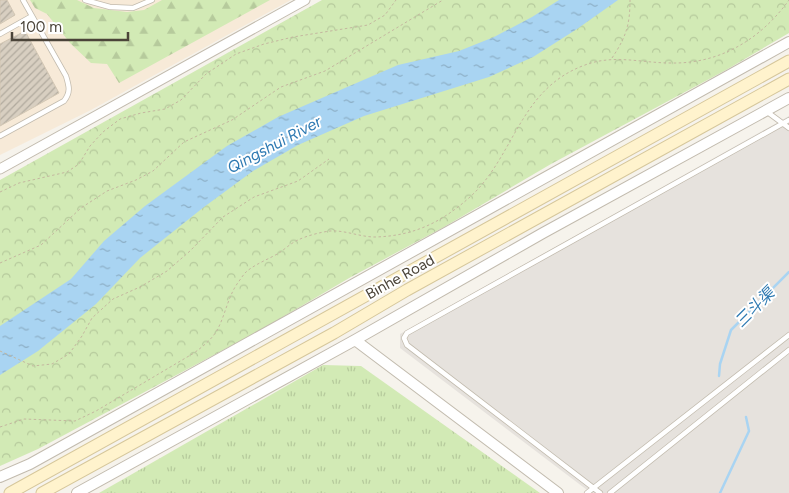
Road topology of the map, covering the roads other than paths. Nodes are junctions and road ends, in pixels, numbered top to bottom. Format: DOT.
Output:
graph roads {
  1 [pos="24,0"];
  2 [pos="85,0"];
  3 [pos="152,0"];
  4 [pos="304,0"];
  5 [pos="32,16"];
  6 [pos="0,34"];
  7 [pos="789,42"];
  8 [pos="789,61"];
  9 [pos="789,79"];
  10 [pos="789,98"];
  11 [pos="766,111"];
  12 [pos="789,120"];
  13 [pos="783,124"];
  14 [pos="789,128"];
  15 [pos="0,136"];
  16 [pos="0,169"];
  17 [pos="789,335"];
  18 [pos="355,340"];
  19 [pos="789,350"];
  20 [pos="0,477"];
  21 [pos="593,488"];
  22 [pos="10,493"];
  23 [pos="42,493"];
  24 [pos="77,493"];
  25 [pos="558,493"];
  26 [pos="587,493"];
  27 [pos="600,493"];
  28 [pos="610,493"];
  1 -- 5 [label="lane"];
  2 -- 3 [label="lane"];
  4 -- 16 [label="street"];
  5 -- 6 [label="lane"];
  5 -- 15 [label="lane"];
  7 -- 20 [label="street"];
  8 -- 22 [label="main road, Binhe Road"];
  9 -- 23 [label="main road, Binhe Road"];
  10 -- 11 [label="street"];
  11 -- 13 [label="lane"];
  11 -- 18 [label="street"];
  12 -- 13 [label="lane"];
  13 -- 14 [label="lane"];
  13 -- 21 [label="lane"];
  17 -- 21 [label="lane"];
  18 -- 24 [label="street"];
  18 -- 25 [label="street"];
  19 -- 28 [label="lane"];
  21 -- 26 [label="lane"];
  21 -- 27 [label="lane"];
}
